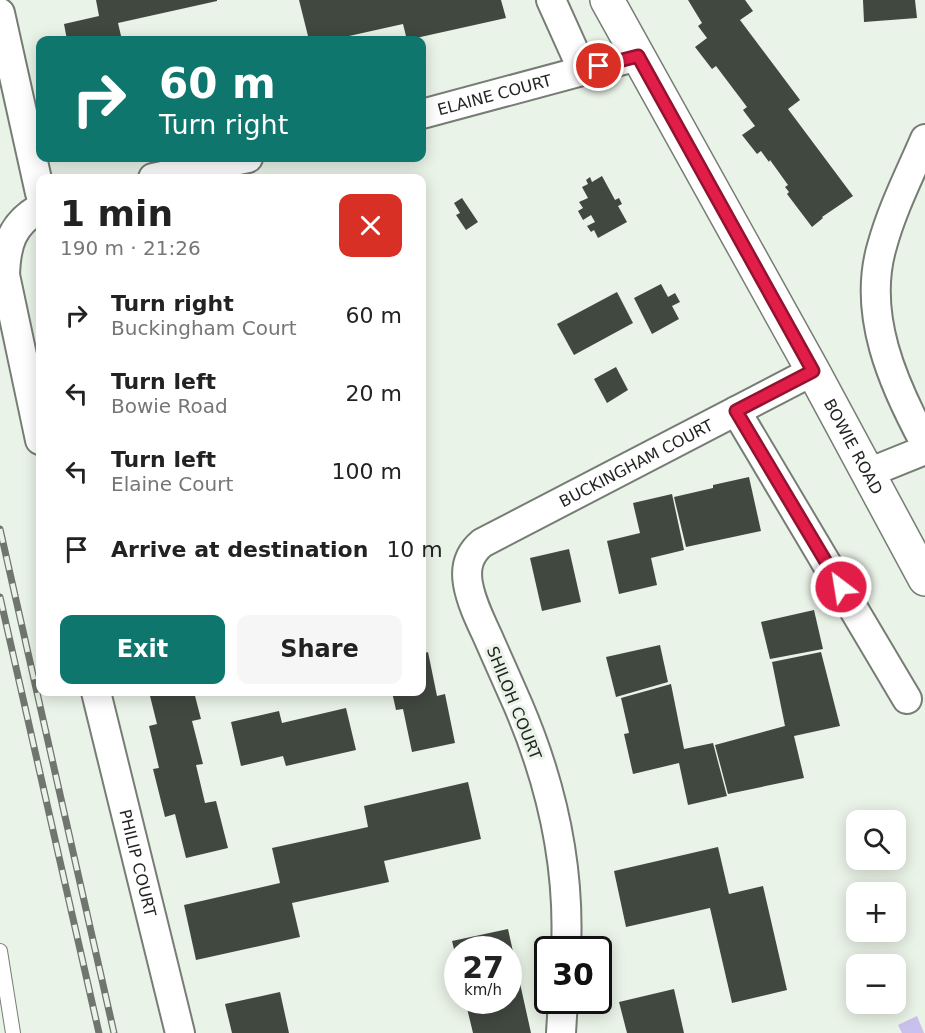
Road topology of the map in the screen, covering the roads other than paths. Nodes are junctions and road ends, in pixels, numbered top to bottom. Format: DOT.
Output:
graph roads {
  1 [pos="552,0"];
  2 [pos="608,0"];
  3 [pos="0,13"];
  4 [pos="638,56"];
  5 [pos="583,71"];
  6 [pos="426,113"];
  7 [pos="925,139"];
  8 [pos="229,162"];
  9 [pos="172,174"];
  10 [pos="36,175"];
  11 [pos="36,211"];
  12 [pos="813,371"];
  13 [pos="736,411"];
  14 [pos="36,421"];
  15 [pos="925,443"];
  16 [pos="925,450"];
  17 [pos="868,473"];
  18 [pos="490,539"];
  19 [pos="925,579"];
  20 [pos="97,696"];
  21 [pos="907,699"];
  22 [pos="566,936"];
  23 [pos="0,951"];
  24 [pos="5,1011"];
  25 [pos="562,1014"];
  26 [pos="13,1033"];
  27 [pos="180,1033"];
  28 [pos="561,1033"];
  1 -- 5 [label="street"];
  2 -- 4 [label="street, BOWIE ROAD"];
  3 -- 10 [label="street"];
  4 -- 5 [label="street, ELAINE COURT"];
  4 -- 12 [label="street, BOWIE ROAD"];
  5 -- 6 [label="street, ELAINE COURT"];
  7 -- 15 [label="street"];
  8 -- 9 [label="street"];
  11 -- 14 [label="street"];
  12 -- 13 [label="street, BUCKINGHAM COURT"];
  12 -- 17 [label="street, BOWIE ROAD"];
  13 -- 18 [label="street, BUCKINGHAM COURT"];
  13 -- 21 [label="street"];
  16 -- 17 [label="street"];
  17 -- 19 [label="street, BOWIE ROAD"];
  18 -- 22 [label="street, SHILOH COURT"];
  20 -- 27 [label="street, PHILIP COURT"];
  23 -- 24 [label="lane"];
  24 -- 26 [label="lane"];
  25 -- 28 [label="street"];
}
